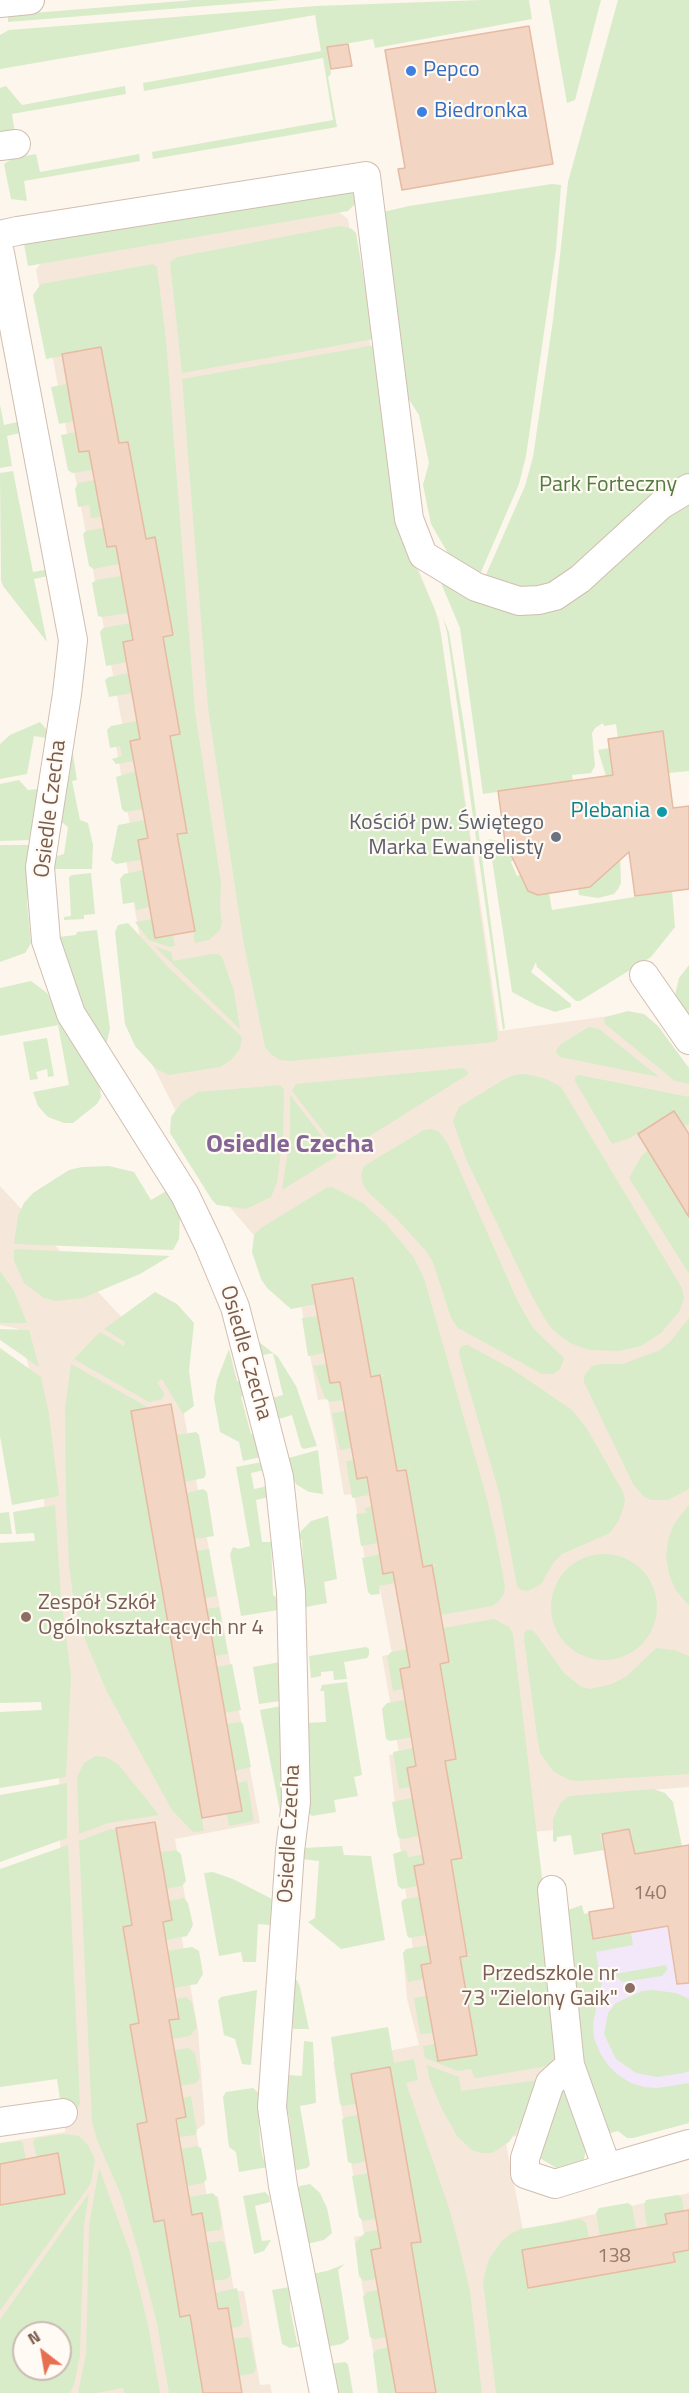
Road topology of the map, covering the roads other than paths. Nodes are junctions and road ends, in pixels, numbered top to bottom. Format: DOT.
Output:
graph roads {
  1 [pos="30,0"];
  2 [pos="0,3"];
  3 [pos="0,235"];
  4 [pos="0,253"];
  5 [pos="689,488"];
  6 [pos="644,975"];
  7 [pos="689,1040"];
  8 [pos="552,1890"];
  9 [pos="570,2065"];
  10 [pos="63,2113"];
  11 [pos="0,2122"];
  12 [pos="689,2144"];
  13 [pos="607,2168"];
  14 [pos="324,2393"];
  1 -- 2 [label="street"];
  3 -- 5 [label="street"];
  4 -- 14 [label="street, Osiedle Czecha"];
  6 -- 7 [label="street"];
  8 -- 9 [label="street"];
  9 -- 13 [label="street"];
  9 -- 13 [label="street"];
  10 -- 11 [label="street"];
  12 -- 13 [label="street"];
}
